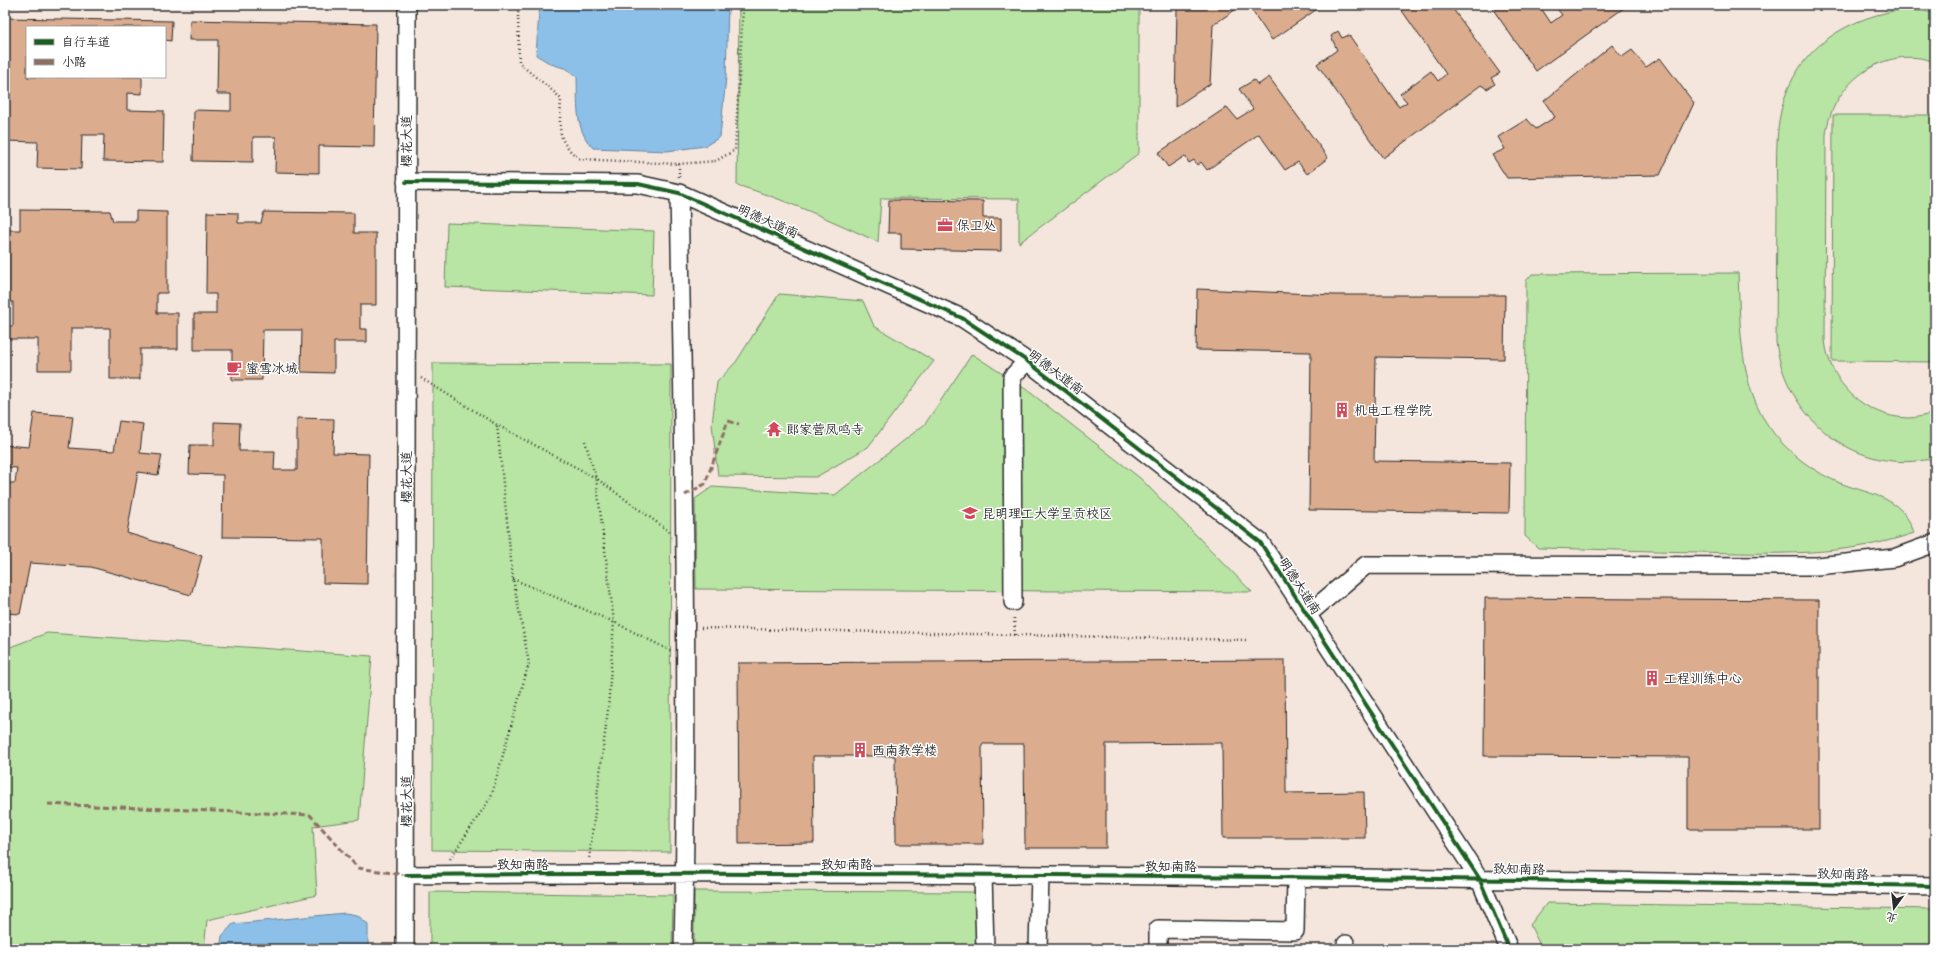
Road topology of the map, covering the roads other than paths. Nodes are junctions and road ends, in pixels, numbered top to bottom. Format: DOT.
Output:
graph roads {
  1 [pos="407,5"];
  2 [pos="406,182"];
  3 [pos="679,193"];
  4 [pos="1026,361"];
  5 [pos="1935,543"];
  6 [pos="1013,602"];
  7 [pos="1307,615"];
  8 [pos="684,873"];
  9 [pos="406,875"];
  10 [pos="983,875"];
  11 [pos="1040,875"];
  12 [pos="1296,877"];
  13 [pos="1479,878"];
  14 [pos="1935,886"];
  15 [pos="405,949"];
  16 [pos="683,949"];
  17 [pos="985,949"];
  18 [pos="1038,949"];
  19 [pos="1158,949"];
  20 [pos="1509,949"];
  1 -- 2 [label="street, 樱花大道"];
  2 -- 3 [label="street, 明德大道南"];
  2 -- 9 [label="street, 樱花大道"];
  3 -- 4 [label="street, 明德大道南"];
  3 -- 8 [label="street"];
  4 -- 6 [label="street"];
  4 -- 7 [label="street, 明德大道南"];
  5 -- 7 [label="street"];
  7 -- 13 [label="street, 明德大道南"];
  8 -- 9 [label="street, 致知南路"];
  8 -- 10 [label="street, 致知南路"];
  8 -- 16 [label="street"];
  9 -- 15 [label="street, 樱花大道"];
  10 -- 11 [label="street, 致知南路"];
  10 -- 17 [label="street"];
  11 -- 12 [label="street, 致知南路"];
  11 -- 18 [label="street"];
  12 -- 13 [label="street, 致知南路"];
  12 -- 19 [label="street"];
  13 -- 14 [label="street, 致知南路"];
  13 -- 20 [label="street, 明德大道南"];
}
